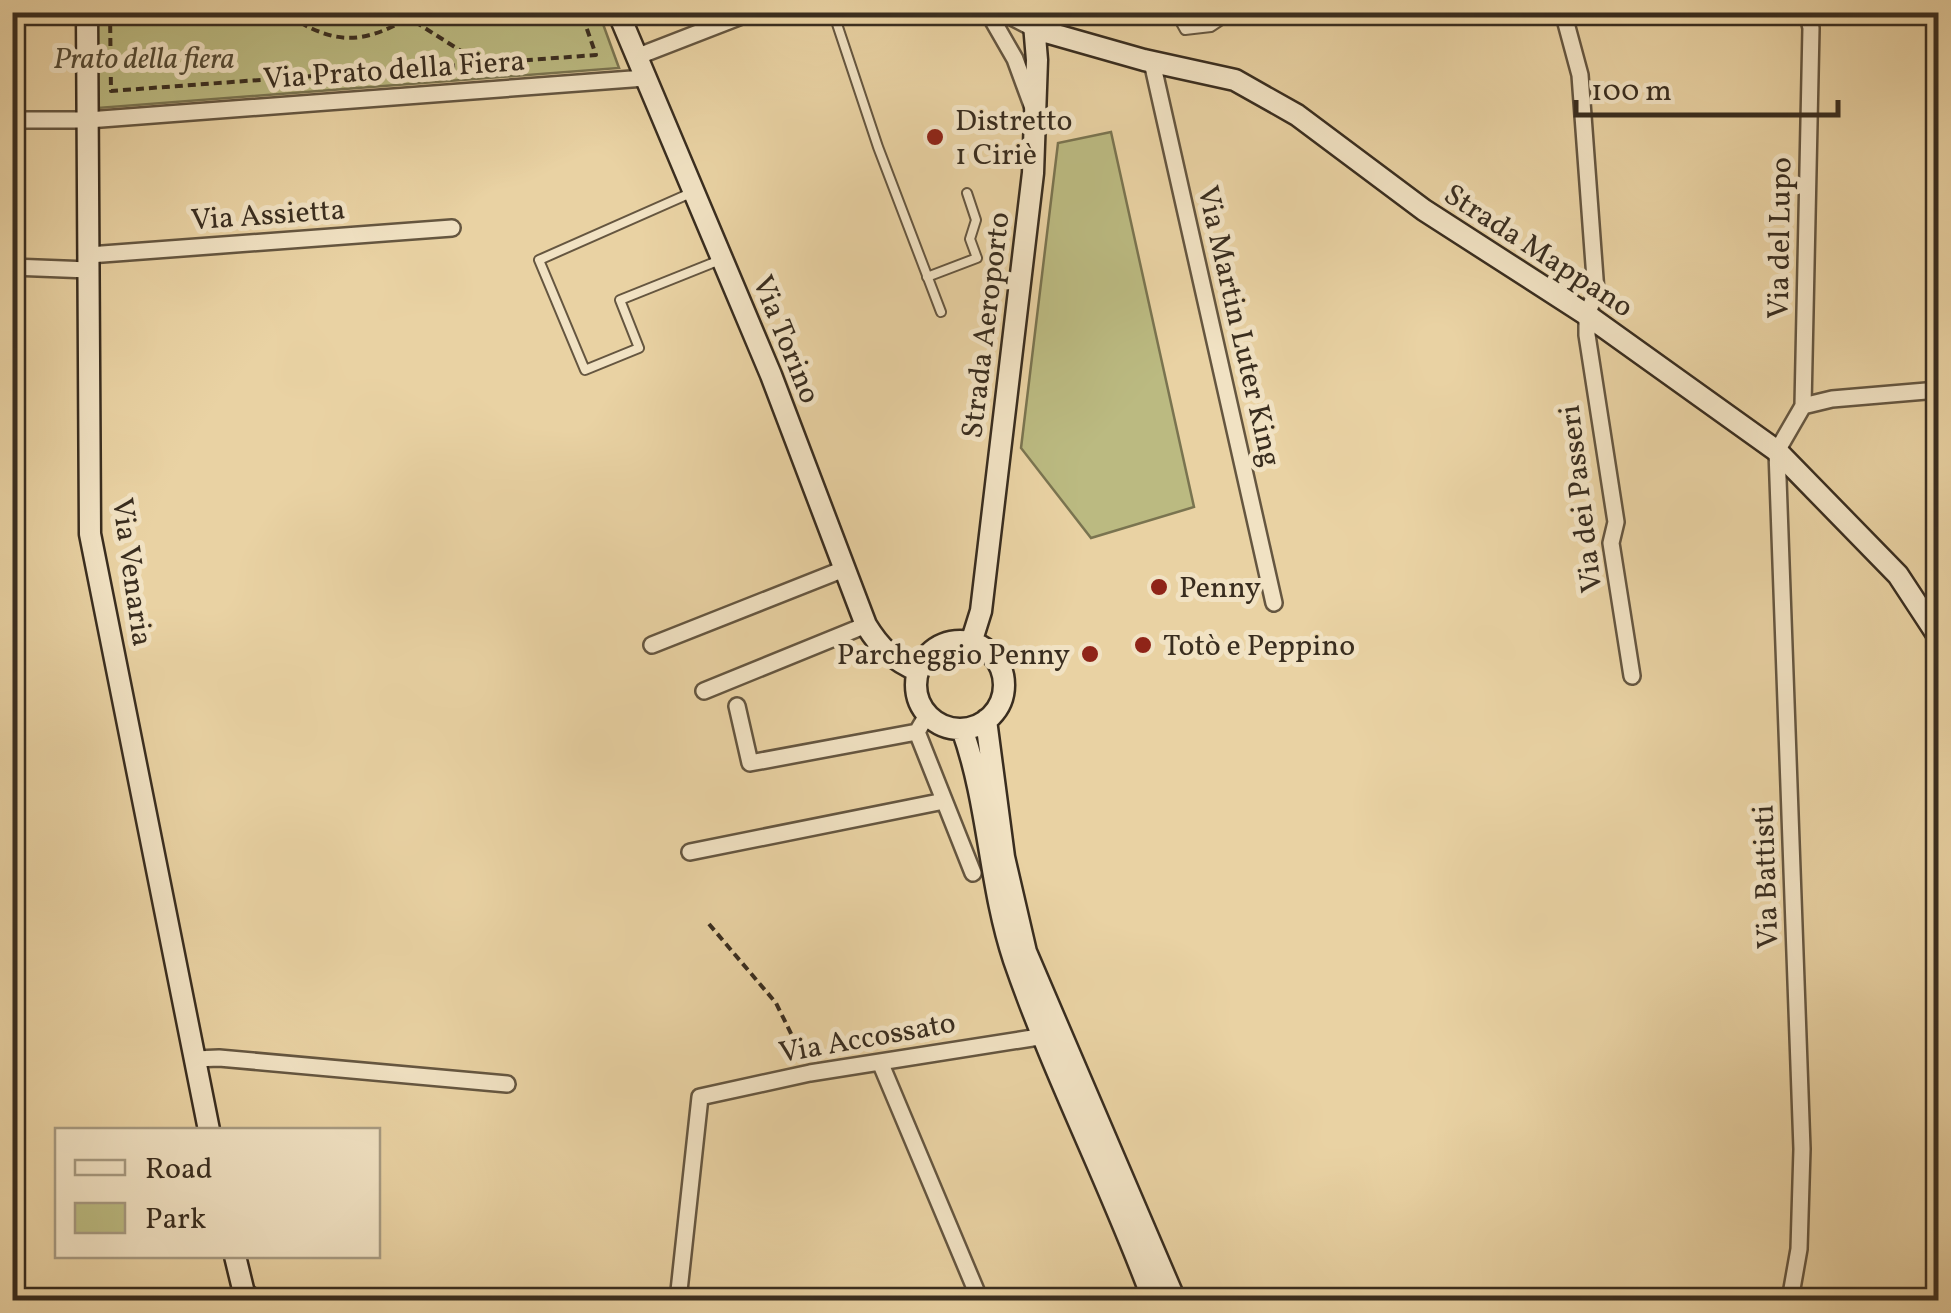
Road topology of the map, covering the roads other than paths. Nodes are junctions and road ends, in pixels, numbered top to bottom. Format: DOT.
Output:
graph roads {
  1 [pos="87,12"];
  2 [pos="618,12"];
  3 [pos="752,12"];
  4 [pos="833,12"];
  5 [pos="988,12"];
  6 [pos="1002,12"];
  7 [pos="1174,12"];
  8 [pos="1225,12"];
  9 [pos="1563,12"];
  10 [pos="1807,12"];
  11 [pos="1034,21"];
  12 [pos="636,57"];
  13 [pos="1152,62"];
  14 [pos="645,78"];
  15 [pos="1036,118"];
  16 [pos="12,120"];
  17 [pos="88,120"];
  18 [pos="693,192"];
  19 [pos="967,192"];
  20 [pos="452,228"];
  21 [pos="722,259"];
  22 [pos="89,263"];
  23 [pos="12,267"];
  24 [pos="928,277"];
  25 [pos="941,312"];
  26 [pos="1587,314"];
  27 [pos="1938,390"];
  28 [pos="1804,406"];
  29 [pos="1776,452"];
  30 [pos="844,568"];
  31 [pos="1274,603"];
  32 [pos="866,625"];
  33 [pos="1938,636"];
  34 [pos="971,643"];
  35 [pos="652,645"];
  36 [pos="918,671"];
  37 [pos="1632,676"];
  38 [pos="704,691"];
  39 [pos="737,706"];
  40 [pos="986,720"];
  41 [pos="922,724"];
  42 [pos="962,729"];
  43 [pos="944,801"];
  44 [pos="690,852"];
  45 [pos="973,873"];
  46 [pos="1045,1036"];
  47 [pos="194,1059"];
  48 [pos="880,1062"];
  49 [pos="507,1084"];
  50 [pos="209,1128"];
  51 [pos="235,1258"];
  52 [pos="245,1298"];
  53 [pos="678,1300"];
  54 [pos="980,1300"];
  55 [pos="1153,1300"];
  56 [pos="1175,1300"];
  57 [pos="1790,1300"];
  1 -- 17 [label="street, Via Venaria"];
  2 -- 12 [label="street, Via Torino"];
  3 -- 12 [label="street"];
  4 -- 24 [label="lane"];
  5 -- 15 [label="street"];
  6 -- 11 [label="street"];
  7 -- 8 [label="lane"];
  9 -- 26 [label="street, Via dei Passeri"];
  10 -- 28 [label="street, Via del Lupo"];
  11 -- 13 [label="street, Strada Mappano"];
  11 -- 15 [label="street, Strada Aeroporto"];
  12 -- 14 [label="street, Via Torino"];
  13 -- 26 [label="street, Strada Mappano"];
  13 -- 31 [label="street, Via Martin Luter King"];
  14 -- 17 [label="street, Via Prato della Fiera"];
  14 -- 18 [label="street, Via Torino"];
  15 -- 34 [label="street, Strada Aeroporto"];
  16 -- 17 [label="street, Via Prato della Fiera"];
  17 -- 22 [label="street, Via Venaria"];
  18 -- 21 [label="street, Via Torino"];
  18 -- 21 [label="lane"];
  19 -- 24 [label="lane"];
  20 -- 22 [label="street, Via Assietta"];
  21 -- 30 [label="street, Via Torino"];
  22 -- 23 [label="street, Via Assietta"];
  22 -- 47 [label="street, Via Venaria"];
  24 -- 25 [label="lane"];
  26 -- 29 [label="street, Strada Mappano"];
  26 -- 37 [label="street, Via dei Passeri"];
  27 -- 28 [label="street"];
  28 -- 29 [label="street"];
  29 -- 33 [label="street, Strada Mappano"];
  29 -- 57 [label="street, Via Battisti"];
  30 -- 32 [label="street, Via Torino"];
  30 -- 35 [label="street"];
  32 -- 36 [label="street, Via Torino"];
  32 -- 38 [label="street"];
  34 -- 36 [label="street"];
  34 -- 40 [label="street"];
  36 -- 41 [label="street"];
  39 -- 41 [label="street"];
  40 -- 42 [label="street"];
  40 -- 56 [label="street"];
  41 -- 42 [label="street"];
  41 -- 43 [label="street"];
  42 -- 46 [label="street"];
  43 -- 44 [label="street"];
  43 -- 45 [label="street"];
  46 -- 48 [label="street, Via Accossato"];
  46 -- 55 [label="street"];
  47 -- 49 [label="street"];
  47 -- 50 [label="street, Via Venaria"];
  48 -- 53 [label="street, Via Accossato"];
  48 -- 54 [label="street"];
  51 -- 52 [label="street"];
}
